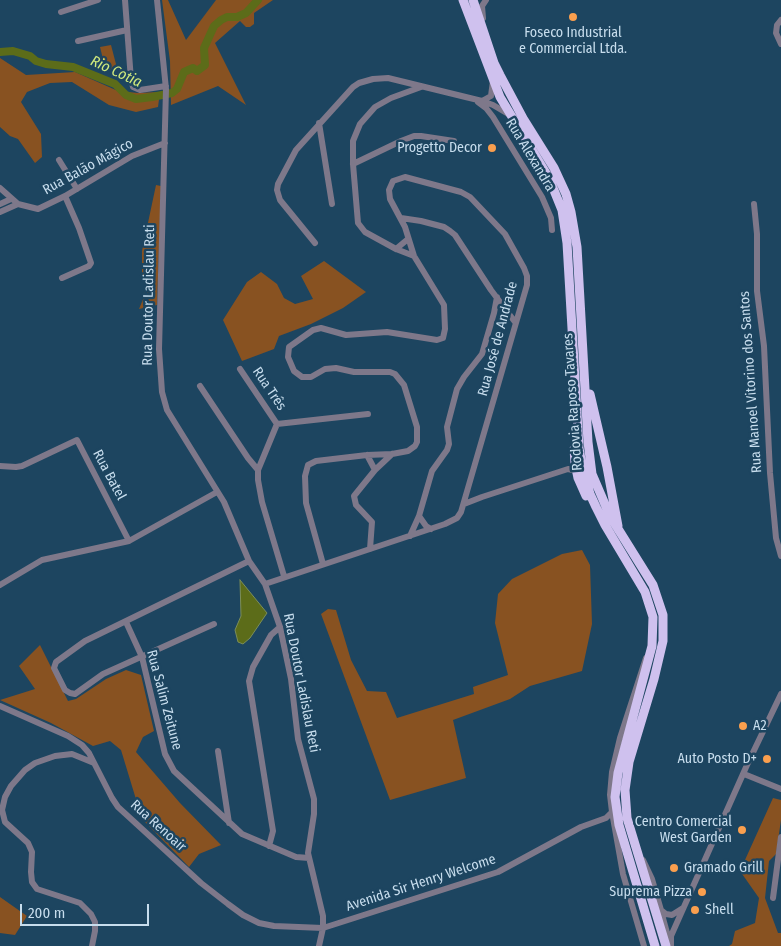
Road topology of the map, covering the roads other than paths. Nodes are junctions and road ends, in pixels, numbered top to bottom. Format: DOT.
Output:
graph roads {
  1 [pos="98,0"];
  2 [pos="124,0"];
  3 [pos="157,0"];
  4 [pos="462,0"];
  5 [pos="473,0"];
  6 [pos="486,0"];
  7 [pos="61,12"];
  8 [pos="781,20"];
  9 [pos="127,30"];
  10 [pos="78,41"];
  11 [pos="781,44"];
  12 [pos="494,63"];
  13 [pos="493,80"];
  14 [pos="421,87"];
  15 [pos="166,88"];
  16 [pos="478,100"];
  17 [pos="510,115"];
  18 [pos="319,123"];
  19 [pos="454,141"];
  20 [pos="165,142"];
  21 [pos="59,160"];
  22 [pos="352,164"];
  23 [pos="0,188"];
  24 [pos="77,189"];
  25 [pos="65,196"];
  26 [pos="11,199"];
  27 [pos="0,204"];
  28 [pos="18,204"];
  29 [pos="332,204"];
  30 [pos="754,204"];
  31 [pos="0,212"];
  32 [pos="401,218"];
  33 [pos="552,230"];
  34 [pos="408,239"];
  35 [pos="315,243"];
  36 [pos="396,249"];
  37 [pos="414,256"];
  38 [pos="62,278"];
  39 [pos="497,297"];
  40 [pos="515,322"];
  41 [pos="584,365"];
  42 [pos="240,369"];
  43 [pos="200,386"];
  44 [pos="575,389"];
  45 [pos="368,414"];
  46 [pos="277,424"];
  47 [pos="392,454"];
  48 [pos="367,455"];
  49 [pos="0,466"];
  50 [pos="258,470"];
  51 [pos="375,470"];
  52 [pos="572,470"];
  53 [pos="217,492"];
  54 [pos="464,504"];
  55 [pos="419,516"];
  56 [pos="605,525"];
  57 [pos="431,529"];
  58 [pos="619,530"];
  59 [pos="410,536"];
  60 [pos="129,541"];
  61 [pos="370,549"];
  62 [pos="781,556"];
  63 [pos="249,561"];
  64 [pos="323,564"];
  65 [pos="284,576"];
  66 [pos="265,584"];
  67 [pos="0,585"];
  68 [pos="126,622"];
  69 [pos="214,624"];
  70 [pos="280,627"];
  71 [pos="652,646"];
  72 [pos="142,657"];
  73 [pos="781,694"];
  74 [pos="0,706"];
  75 [pos="77,741"];
  76 [pos="218,751"];
  77 [pos="72,754"];
  78 [pos="94,763"];
  79 [pos="744,774"];
  80 [pos="781,789"];
  81 [pos="612,812"];
  82 [pos="606,818"];
  83 [pos="2,822"];
  84 [pos="613,822"];
  85 [pos="229,823"];
  86 [pos="781,837"];
  87 [pos="635,844"];
  88 [pos="269,846"];
  89 [pos="309,858"];
  90 [pos="773,898"];
  91 [pos="684,907"];
  92 [pos="661,910"];
  93 [pos="323,928"];
  94 [pos="92,946"];
  95 [pos="319,946"];
  96 [pos="644,946"];
  97 [pos="655,946"];
  98 [pos="666,946"];
  99 [pos="671,946"];
  1 -- 7 [label="street"];
  2 -- 9 [label="street"];
  3 -- 15 [label="street, Rua Doutor Ladislau Reti"];
  4 -- 13 [label="highway, Rodovia Raposo Tavares"];
  5 -- 12 [label="highway, Rodovia Raposo Tavares"];
  6 -- 12 [label="street"];
  8 -- 11 [label="street"];
  9 -- 10 [label="street"];
  9 -- 15 [label="street"];
  12 -- 41 [label="highway, Rodovia Raposo Tavares"];
  13 -- 16 [label="street"];
  13 -- 17 [label="highway, Rodovia Raposo Tavares"];
  14 -- 16 [label="street"];
  14 -- 18 [label="street"];
  14 -- 22 [label="street"];
  15 -- 20 [label="street, Rua Doutor Ladislau Reti"];
  16 -- 17 [label="street"];
  16 -- 33 [label="street, Rua Alexandra"];
  17 -- 44 [label="highway, Rodovia Raposo Tavares"];
  18 -- 29 [label="street"];
  18 -- 35 [label="street"];
  19 -- 22 [label="street"];
  20 -- 24 [label="street, Rua Balão Mágico"];
  20 -- 53 [label="street, Rua Doutor Ladislau Reti"];
  21 -- 24 [label="street"];
  22 -- 36 [label="street"];
  23 -- 26 [label="street, Rua Balão Mágico"];
  24 -- 25 [label="street, Rua Balão Mágico"];
  25 -- 28 [label="street, Rua Balão Mágico"];
  25 -- 38 [label="street"];
  26 -- 27 [label="street"];
  26 -- 28 [label="street, Rua Balão Mágico"];
  28 -- 31 [label="street"];
  30 -- 62 [label="street, Rua Manoel Vitorino dos Santos"];
  32 -- 34 [label="street, Rua José de Andrade"];
  32 -- 39 [label="street"];
  32 -- 40 [label="street, Rua José de Andrade"];
  34 -- 36 [label="street"];
  34 -- 37 [label="street, Rua José de Andrade"];
  36 -- 37 [label="street"];
  37 -- 47 [label="street, Rua José de Andrade"];
  39 -- 40 [label="street"];
  39 -- 55 [label="street"];
  40 -- 54 [label="street, Rua José de Andrade"];
  41 -- 58 [label="highway"];
  41 -- 58 [label="highway, Rodovia Raposo Tavares"];
  42 -- 46 [label="street, Rua Três"];
  43 -- 50 [label="street"];
  44 -- 52 [label="highway"];
  44 -- 56 [label="highway, Rodovia Raposo Tavares"];
  45 -- 46 [label="street"];
  46 -- 50 [label="street"];
  47 -- 48 [label="street"];
  47 -- 51 [label="street"];
  48 -- 51 [label="street"];
  48 -- 64 [label="street"];
  49 -- 60 [label="street, Rua Batel"];
  50 -- 65 [label="street"];
  51 -- 61 [label="street"];
  52 -- 54 [label="street"];
  52 -- 56 [label="highway"];
  53 -- 60 [label="street"];
  53 -- 63 [label="street, Rua Doutor Ladislau Reti"];
  54 -- 57 [label="street, Rua José de Andrade"];
  55 -- 57 [label="street"];
  55 -- 59 [label="street"];
  56 -- 71 [label="highway, Rodovia Raposo Tavares"];
  57 -- 59 [label="street, Rua José de Andrade"];
  58 -- 87 [label="highway, Rodovia Raposo Tavares"];
  59 -- 61 [label="street, Rua José de Andrade"];
  60 -- 67 [label="street"];
  61 -- 64 [label="street, Rua José de Andrade"];
  63 -- 66 [label="street, Rua Doutor Ladislau Reti"];
  63 -- 68 [label="street"];
  64 -- 65 [label="street, Rua José de Andrade"];
  65 -- 66 [label="street, Rua José de Andrade"];
  66 -- 70 [label="street, Rua Doutor Ladislau Reti"];
  68 -- 72 [label="street, Rua Salim Zeitune"];
  68 -- 72 [label="street"];
  69 -- 72 [label="street"];
  70 -- 88 [label="street"];
  70 -- 89 [label="street, Rua Doutor Ladislau Reti"];
  71 -- 81 [label="street"];
  71 -- 97 [label="highway, Rodovia Raposo Tavares"];
  72 -- 85 [label="street, Rua Salim Zeitune"];
  73 -- 79 [label="street"];
  74 -- 75 [label="street, Rua Renoair"];
  75 -- 77 [label="street"];
  75 -- 78 [label="street, Rua Renoair"];
  76 -- 85 [label="street"];
  77 -- 78 [label="street"];
  77 -- 83 [label="street"];
  78 -- 93 [label="street, Rua Renoair"];
  79 -- 80 [label="street"];
  79 -- 91 [label="street"];
  81 -- 82 [label="street"];
  81 -- 84 [label="street"];
  82 -- 84 [label="street"];
  82 -- 93 [label="street, Avenida Sir Henry Welcome"];
  83 -- 94 [label="street"];
  84 -- 96 [label="street"];
  85 -- 88 [label="street, Rua Salim Zeitune"];
  86 -- 90 [label="street"];
  87 -- 92 [label="street"];
  87 -- 98 [label="highway, Rodovia Raposo Tavares"];
  88 -- 89 [label="street, Rua Salim Zeitune"];
  89 -- 93 [label="street, Rua Doutor Ladislau Reti"];
  91 -- 92 [label="street"];
  91 -- 99 [label="street"];
  92 -- 99 [label="street"];
  93 -- 95 [label="street, Rua Doutor Ladislau Reti"];
}
